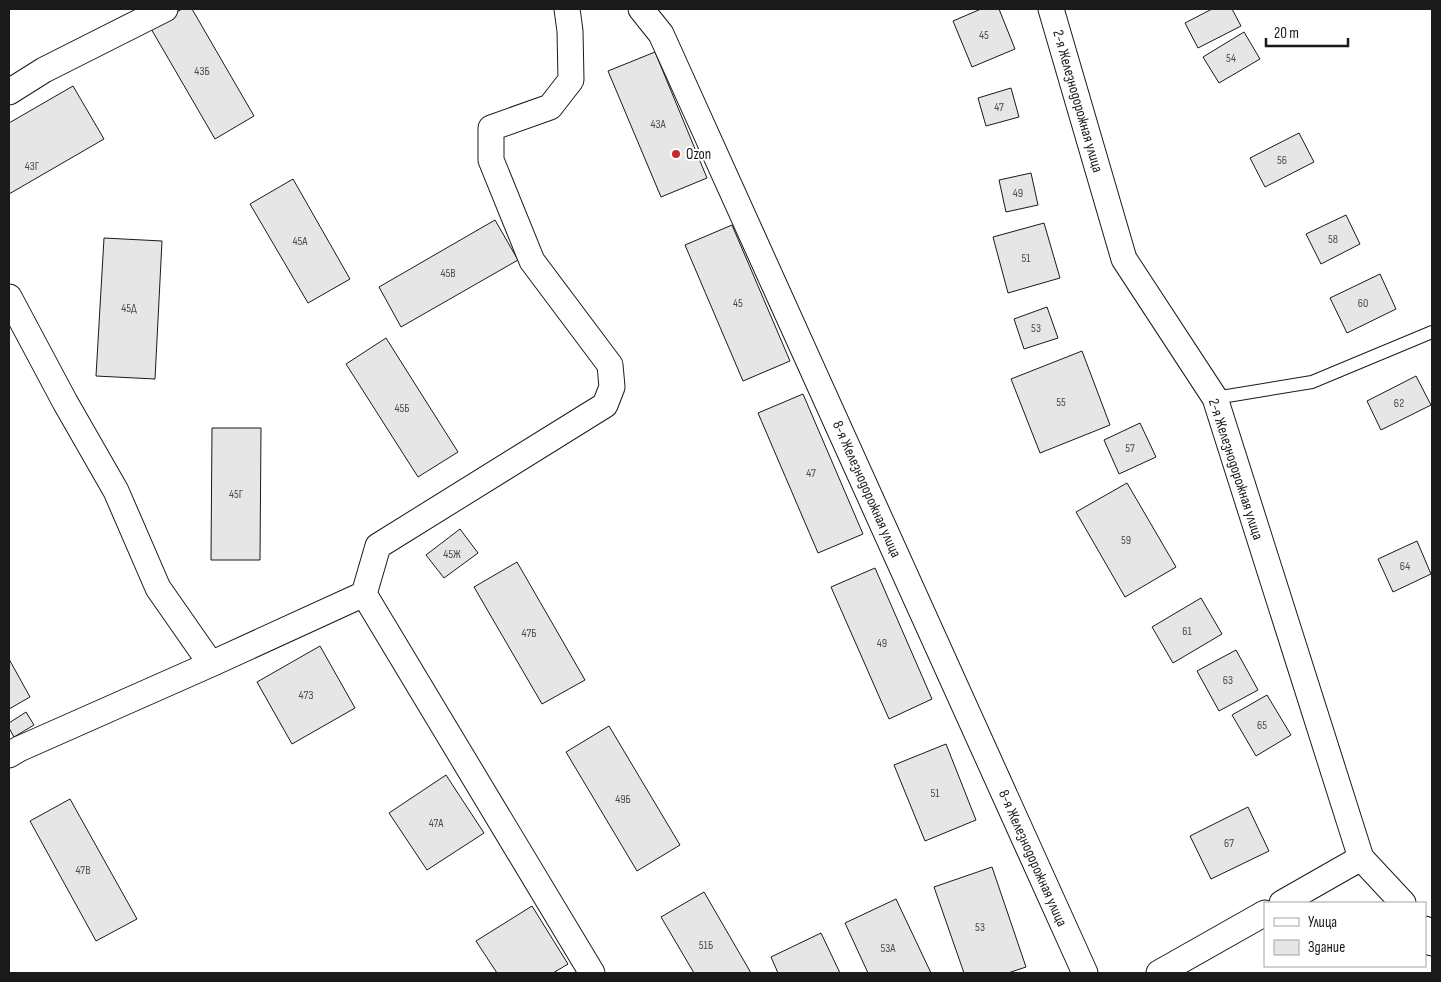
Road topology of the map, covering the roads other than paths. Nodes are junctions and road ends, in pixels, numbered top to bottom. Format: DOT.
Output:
graph roads {
  1 [pos="165,9"];
  2 [pos="567,9"];
  3 [pos="641,9"];
  4 [pos="1051,9"];
  5 [pos="9,92"];
  6 [pos="9,297"];
  7 [pos="1432,332"];
  8 [pos="1215,398"];
  9 [pos="364,594"];
  10 [pos="211,664"];
  11 [pos="9,755"];
  12 [pos="1361,858"];
  13 [pos="1284,902"];
  14 [pos="1402,902"];
  15 [pos="1264,914"];
  16 [pos="1426,931"];
  17 [pos="1432,943"];
  18 [pos="592,973"];
  19 [pos="1086,973"];
  20 [pos="1159,973"];
  1 -- 5 [label="street"];
  2 -- 9 [label="street"];
  3 -- 19 [label="street, 8-я Железнодорожная улица"];
  4 -- 8 [label="street, 2-я Железнодорожная улица"];
  6 -- 10 [label="street"];
  7 -- 8 [label="lane"];
  8 -- 12 [label="street, 2-я Железнодорожная улица"];
  9 -- 10 [label="street"];
  9 -- 18 [label="street"];
  10 -- 11 [label="street"];
  12 -- 13 [label="street"];
  12 -- 14 [label="street, 2-я Железнодорожная улица"];
  15 -- 20 [label="street"];
  16 -- 17 [label="street"];
}
